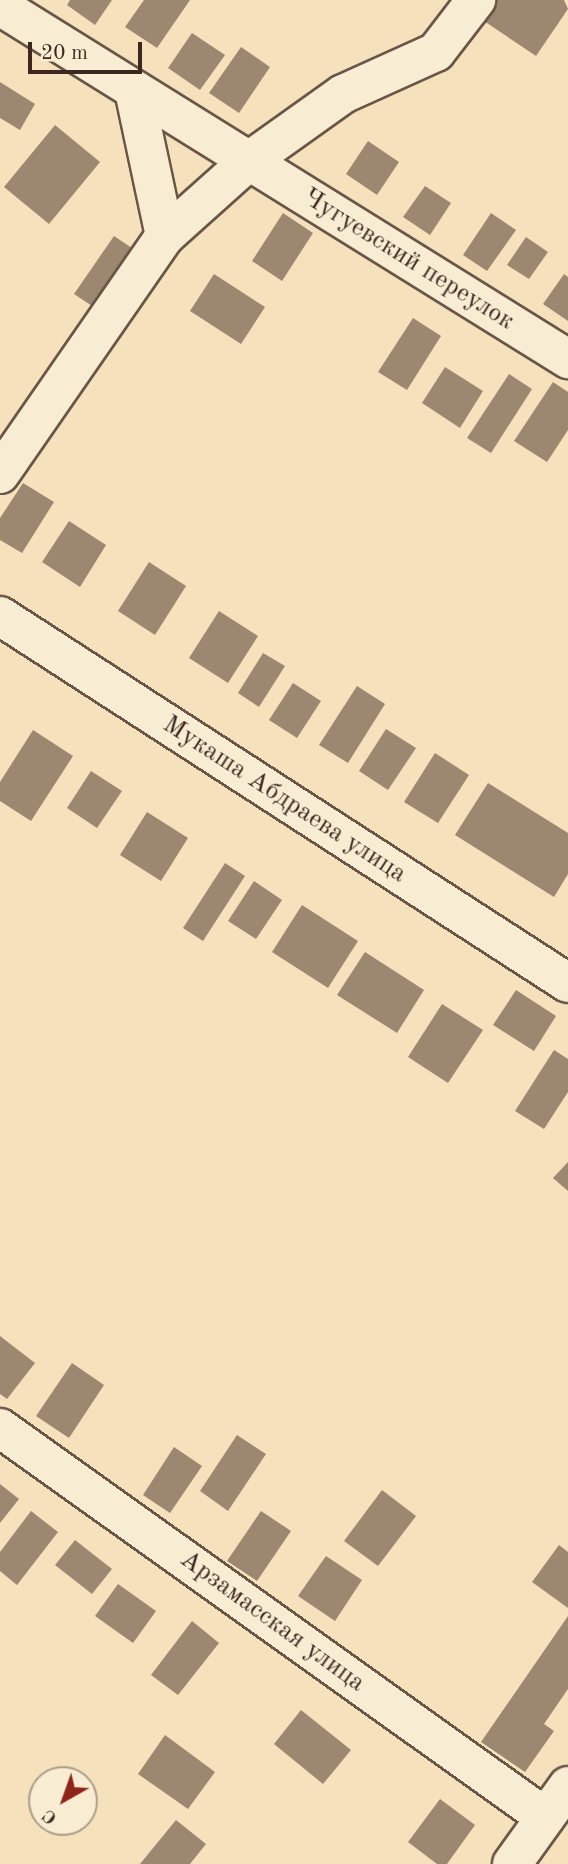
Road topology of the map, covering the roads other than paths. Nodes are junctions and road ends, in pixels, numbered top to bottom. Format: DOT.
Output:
graph roads {
  1 [pos="476,0"];
  2 [pos="0,6"];
  3 [pos="134,90"];
  4 [pos="249,161"];
  5 [pos="165,236"];
  6 [pos="568,359"];
  7 [pos="0,474"];
  8 [pos="0,616"];
  9 [pos="568,983"];
  10 [pos="0,1428"];
  11 [pos="568,1786"];
  12 [pos="545,1817"];
  13 [pos="512,1864"];
  1 -- 4 [label="street"];
  2 -- 3 [label="street, Чугуевский переулок"];
  3 -- 4 [label="street, Чугуевский переулок"];
  3 -- 5 [label="street"];
  4 -- 5 [label="street"];
  4 -- 6 [label="street, Чугуевский переулок"];
  5 -- 7 [label="street"];
  8 -- 9 [label="street, Мукаша Абдраева улица"];
  10 -- 12 [label="street, Арзамасская улица"];
  11 -- 12 [label="street"];
  12 -- 13 [label="street"];
}
